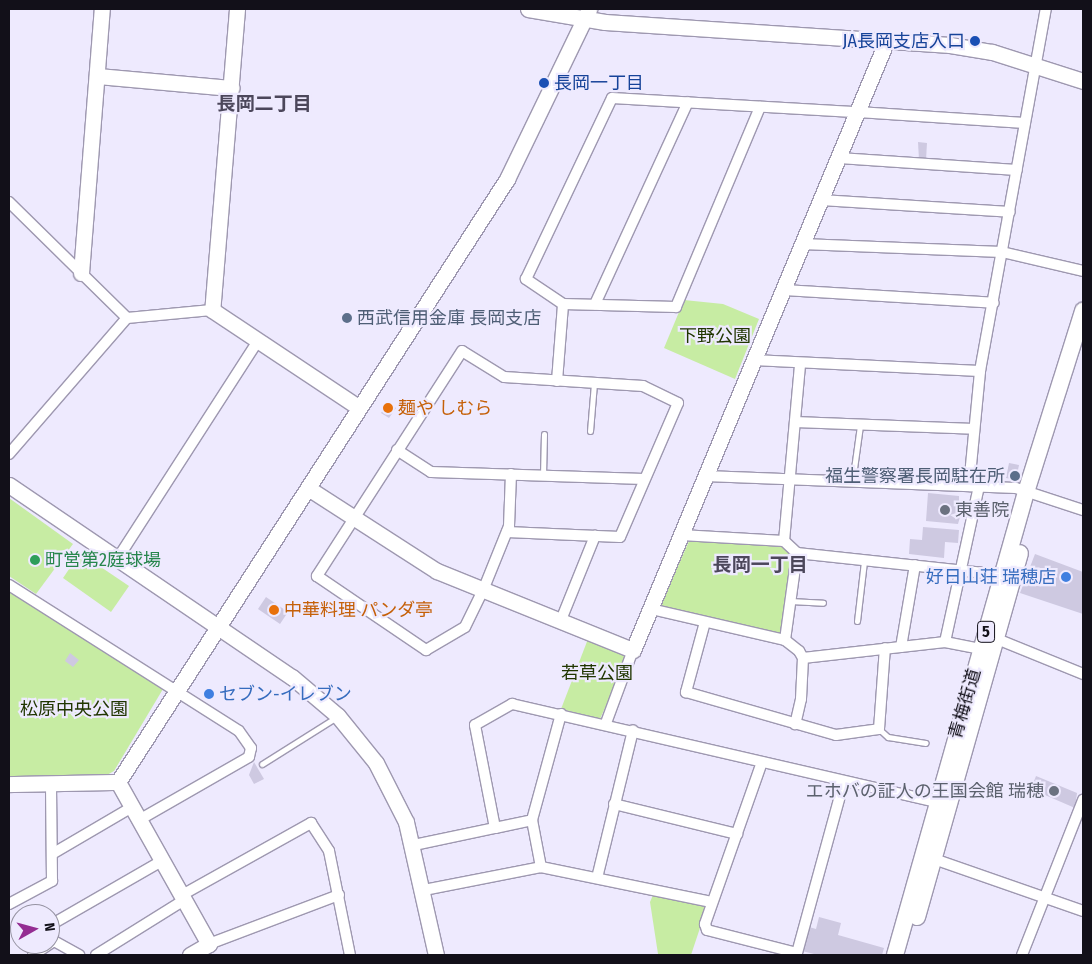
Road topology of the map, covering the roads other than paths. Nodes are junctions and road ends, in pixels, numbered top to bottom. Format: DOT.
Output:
graph roads {
  1 [pos="102,9"];
  2 [pos="237,9"];
  3 [pos="528,9"];
  4 [pos="1046,9"];
  5 [pos="586,14"];
  6 [pos="887,40"];
  7 [pos="1037,65"];
  8 [pos="97,76"];
  9 [pos="1083,81"];
  10 [pos="231,88"];
  11 [pos="688,102"];
  12 [pos="760,106"];
  13 [pos="858,112"];
  14 [pos="1026,123"];
  15 [pos="838,158"];
  16 [pos="1017,170"];
  17 [pos="822,200"];
  18 [pos="9,202"];
  19 [pos="1010,212"];
  20 [pos="802,244"];
  21 [pos="1002,252"];
  22 [pos="1083,271"];
  23 [pos="81,273"];
  24 [pos="784,290"];
  25 [pos="994,303"];
  26 [pos="563,304"];
  27 [pos="595,304"];
  28 [pos="212,310"];
  29 [pos="1083,311"];
  30 [pos="127,318"];
  31 [pos="258,340"];
  32 [pos="1083,344"];
  33 [pos="753,360"];
  34 [pos="800,364"];
  35 [pos="980,371"];
  36 [pos="557,381"];
  37 [pos="594,384"];
  38 [pos="358,407"];
  39 [pos="795,422"];
  40 [pos="860,424"];
  41 [pos="974,430"];
  42 [pos="590,431"];
  43 [pos="544,434"];
  44 [pos="397,450"];
  45 [pos="9,454"];
  46 [pos="511,474"];
  47 [pos="543,475"];
  48 [pos="705,476"];
  49 [pos="644,479"];
  50 [pos="789,482"];
  51 [pos="852,484"];
  52 [pos="9,485"];
  53 [pos="974,486"];
  54 [pos="308,488"];
  55 [pos="1032,491"];
  56 [pos="1083,510"];
  57 [pos="355,516"];
  58 [pos="507,532"];
  59 [pos="681,535"];
  60 [pos="595,536"];
  61 [pos="784,541"];
  62 [pos="797,553"];
  63 [pos="118,558"];
  64 [pos="864,561"];
  65 [pos="915,565"];
  66 [pos="963,570"];
  67 [pos="1003,575"];
  68 [pos="9,585"];
  69 [pos="484,588"];
  70 [pos="790,601"];
  71 [pos="823,603"];
  72 [pos="651,609"];
  73 [pos="561,620"];
  74 [pos="857,621"];
  75 [pos="705,622"];
  76 [pos="218,626"];
  77 [pos="997,639"];
  78 [pos="785,640"];
  79 [pos="945,642"];
  80 [pos="901,646"];
  81 [pos="885,648"];
  82 [pos="981,649"];
  83 [pos="633,650"];
  84 [pos="803,658"];
  85 [pos="1083,674"];
  86 [pos="176,691"];
  87 [pos="561,714"];
  88 [pos="338,716"];
  89 [pos="606,724"];
  90 [pos="795,724"];
  91 [pos="879,729"];
  92 [pos="633,730"];
  93 [pos="926,743"];
  94 [pos="762,762"];
  95 [pos="262,764"];
  96 [pos="844,781"];
  97 [pos="118,782"];
  98 [pos="51,783"];
  99 [pos="9,784"];
  100 [pos="1083,800"];
  101 [pos="937,802"];
  102 [pos="614,804"];
  103 [pos="136,814"];
  104 [pos="532,820"];
  105 [pos="495,828"];
  106 [pos="737,834"];
  107 [pos="414,845"];
  108 [pos="52,854"];
  109 [pos="934,858"];
  110 [pos="162,861"];
  111 [pos="541,868"];
  112 [pos="597,878"];
  113 [pos="424,890"];
  114 [pos="339,895"];
  115 [pos="1046,896"];
  116 [pos="183,898"];
  117 [pos="711,902"];
  118 [pos="9,904"];
  119 [pos="1083,910"];
  120 [pos="60,920"];
  121 [pos="60,943"];
  122 [pos="209,944"];
  123 [pos="79,955"];
  124 [pos="96,955"];
  125 [pos="190,955"];
  126 [pos="350,955"];
  127 [pos="436,955"];
  128 [pos="895,955"];
  129 [pos="906,955"];
  130 [pos="1022,955"];
  1 -- 8 [label="street"];
  2 -- 10 [label="street"];
  3 -- 5 [label="street"];
  4 -- 7 [label="street"];
  5 -- 6 [label="street"];
  5 -- 38 [label="street"];
  6 -- 7 [label="street"];
  6 -- 13 [label="street"];
  7 -- 9 [label="street"];
  7 -- 14 [label="street"];
  8 -- 10 [label="street"];
  8 -- 23 [label="street"];
  10 -- 28 [label="street"];
  11 -- 12 [label="street"];
  11 -- 26 [label="street"];
  11 -- 27 [label="street"];
  12 -- 13 [label="street"];
  12 -- 27 [label="street"];
  13 -- 14 [label="street"];
  13 -- 15 [label="street"];
  14 -- 16 [label="street"];
  15 -- 16 [label="street"];
  15 -- 17 [label="street"];
  16 -- 19 [label="street"];
  17 -- 19 [label="street"];
  17 -- 20 [label="street"];
  18 -- 23 [label="street"];
  19 -- 21 [label="street"];
  20 -- 21 [label="street"];
  20 -- 24 [label="street"];
  21 -- 22 [label="street"];
  21 -- 25 [label="street"];
  23 -- 30 [label="street"];
  24 -- 25 [label="street"];
  24 -- 33 [label="street"];
  25 -- 35 [label="street"];
  26 -- 27 [label="street"];
  26 -- 36 [label="street"];
  28 -- 30 [label="street"];
  28 -- 31 [label="street"];
  29 -- 55 [label="main road, 青梅街道 / 5"];
  30 -- 45 [label="street"];
  31 -- 38 [label="street"];
  31 -- 63 [label="street"];
  32 -- 55 [label="main road, 青梅街道 / 5"];
  33 -- 34 [label="street"];
  33 -- 48 [label="street"];
  34 -- 35 [label="street"];
  34 -- 39 [label="street"];
  35 -- 41 [label="street"];
  36 -- 37 [label="street"];
  36 -- 44 [label="street"];
  37 -- 42 [label="lane"];
  37 -- 49 [label="street"];
  38 -- 54 [label="street"];
  39 -- 40 [label="street"];
  39 -- 50 [label="street"];
  40 -- 41 [label="street"];
  40 -- 51 [label="lane"];
  41 -- 53 [label="street"];
  43 -- 47 [label="lane"];
  44 -- 46 [label="street"];
  44 -- 57 [label="street"];
  46 -- 47 [label="street"];
  46 -- 58 [label="street"];
  47 -- 49 [label="street"];
  48 -- 50 [label="street"];
  48 -- 59 [label="street"];
  49 -- 60 [label="street"];
  50 -- 51 [label="street"];
  50 -- 61 [label="street"];
  51 -- 53 [label="street"];
  52 -- 63 [label="street"];
  53 -- 55 [label="street"];
  53 -- 66 [label="street"];
  54 -- 57 [label="street"];
  54 -- 76 [label="street"];
  55 -- 56 [label="street"];
  55 -- 67 [label="main road, 青梅街道 / 5"];
  55 -- 77 [label="main road, 青梅街道 / 5"];
  57 -- 69 [label="street"];
  57 -- 69 [label="street"];
  58 -- 60 [label="street"];
  58 -- 69 [label="street"];
  59 -- 61 [label="street"];
  59 -- 72 [label="street"];
  60 -- 73 [label="street"];
  61 -- 62 [label="street"];
  62 -- 64 [label="street"];
  62 -- 70 [label="street"];
  63 -- 76 [label="street"];
  64 -- 65 [label="street"];
  64 -- 74 [label="lane"];
  65 -- 66 [label="street"];
  65 -- 80 [label="street"];
  66 -- 67 [label="street"];
  66 -- 79 [label="street"];
  67 -- 82 [label="main road, 青梅街道 / 5"];
  68 -- 86 [label="street"];
  69 -- 73 [label="street"];
  70 -- 71 [label="lane"];
  70 -- 78 [label="street"];
  72 -- 75 [label="street"];
  72 -- 83 [label="street"];
  73 -- 83 [label="street"];
  75 -- 78 [label="street"];
  75 -- 90 [label="street"];
  76 -- 86 [label="street"];
  76 -- 88 [label="street"];
  77 -- 85 [label="street"];
  77 -- 109 [label="main road, 青梅街道 / 5"];
  78 -- 84 [label="street"];
  79 -- 80 [label="street"];
  79 -- 82 [label="street"];
  80 -- 81 [label="street"];
  81 -- 84 [label="street"];
  81 -- 91 [label="street"];
  82 -- 101 [label="main road, 青梅街道 / 5"];
  83 -- 89 [label="street"];
  84 -- 90 [label="street"];
  86 -- 97 [label="street"];
  86 -- 103 [label="street"];
  87 -- 89 [label="street"];
  87 -- 104 [label="street"];
  87 -- 105 [label="street"];
  88 -- 95 [label="lane"];
  88 -- 107 [label="street"];
  89 -- 92 [label="street"];
  90 -- 91 [label="street"];
  91 -- 93 [label="lane"];
  92 -- 94 [label="street"];
  92 -- 102 [label="street"];
  94 -- 96 [label="street"];
  94 -- 106 [label="street"];
  96 -- 101 [label="street"];
  96 -- 117 [label="street"];
  97 -- 98 [label="street"];
  97 -- 103 [label="street"];
  98 -- 99 [label="street"];
  98 -- 108 [label="street"];
  100 -- 115 [label="street"];
  101 -- 128 [label="main road, 青梅街道 / 5"];
  102 -- 106 [label="street"];
  102 -- 112 [label="street"];
  103 -- 108 [label="street"];
  103 -- 110 [label="street"];
  104 -- 105 [label="street"];
  104 -- 111 [label="street"];
  105 -- 107 [label="street"];
  106 -- 117 [label="street"];
  107 -- 113 [label="street"];
  108 -- 118 [label="street"];
  109 -- 115 [label="street"];
  109 -- 129 [label="main road, 青梅街道 / 5"];
  110 -- 116 [label="street"];
  110 -- 120 [label="street"];
  111 -- 112 [label="street"];
  111 -- 113 [label="street"];
  112 -- 117 [label="street"];
  113 -- 127 [label="street"];
  114 -- 116 [label="street"];
  114 -- 122 [label="street"];
  114 -- 126 [label="street"];
  115 -- 119 [label="street"];
  115 -- 130 [label="street"];
  116 -- 122 [label="street"];
  116 -- 124 [label="street"];
  121 -- 123 [label="street"];
  122 -- 125 [label="street"];
}
